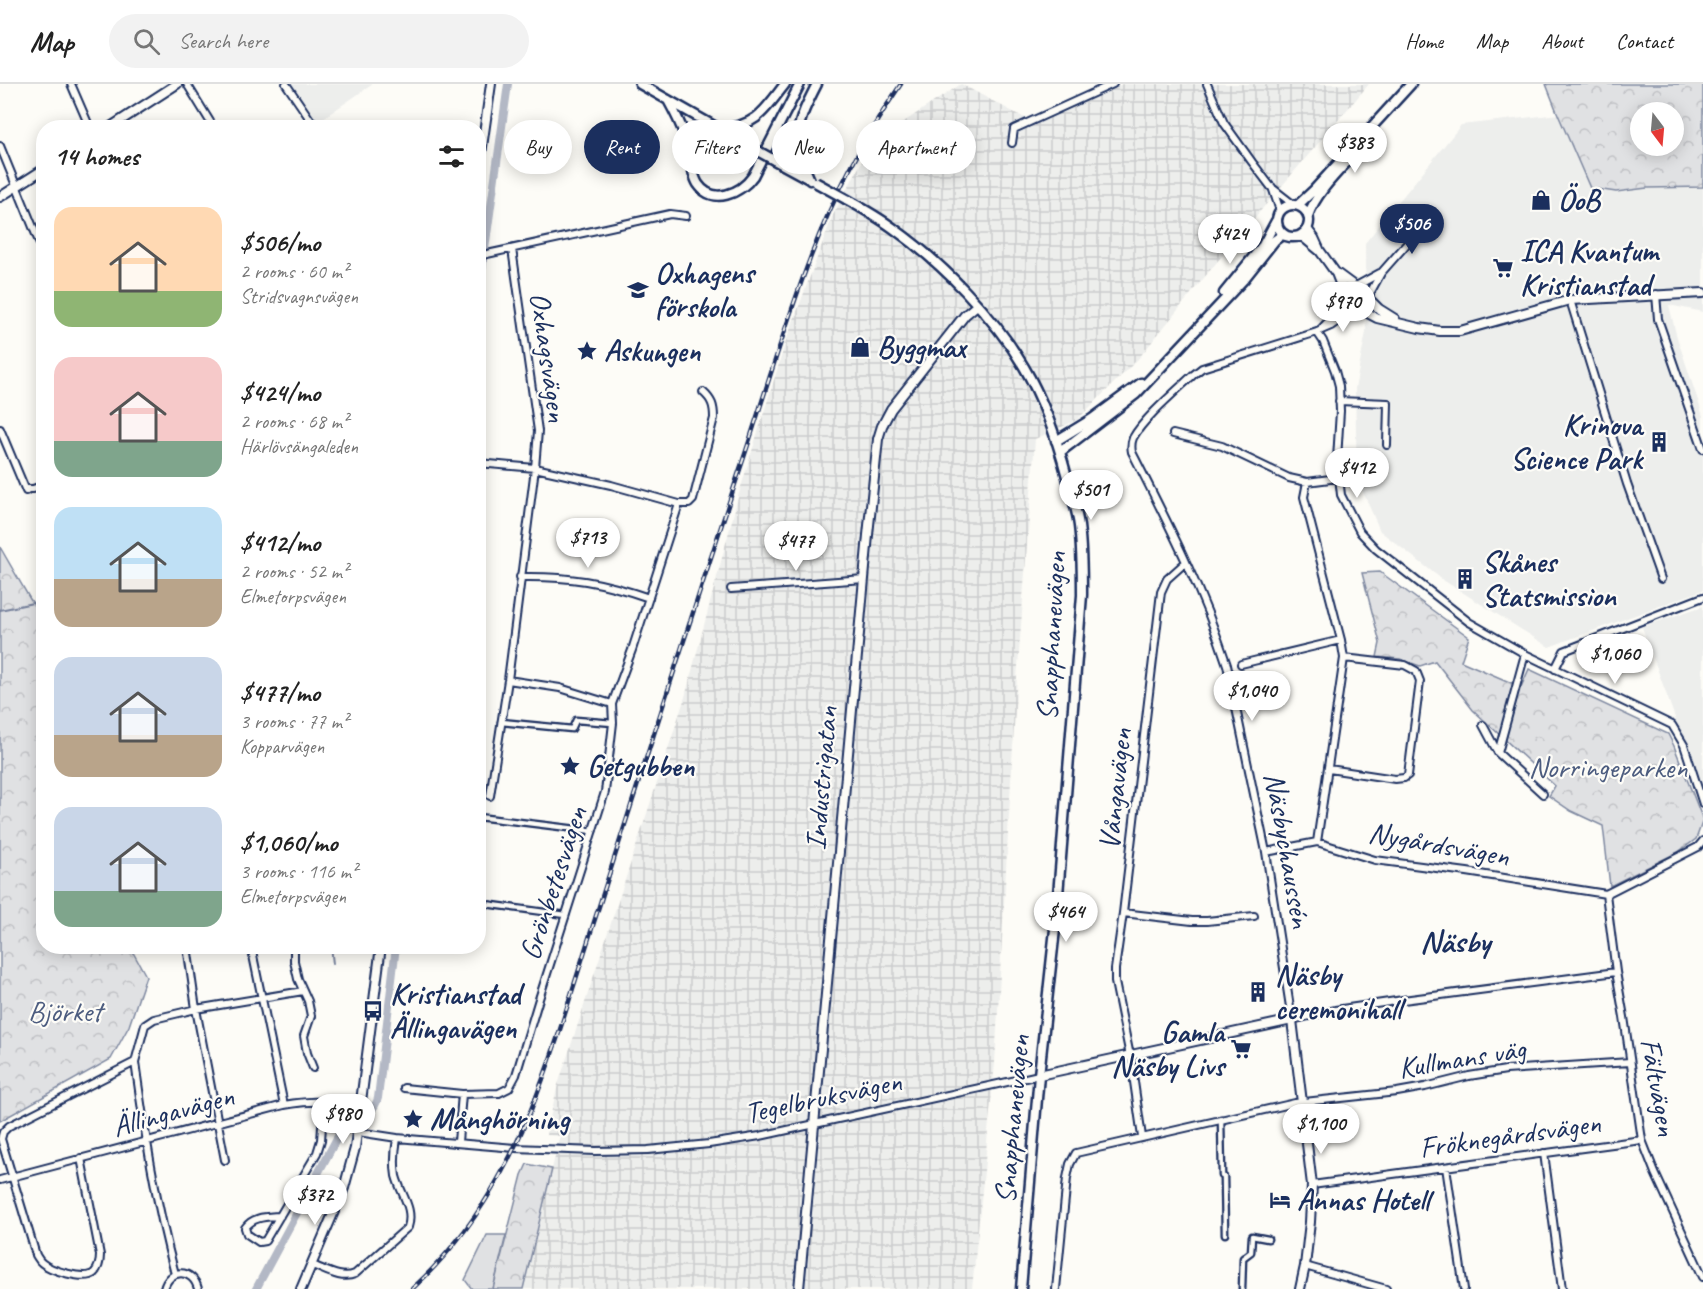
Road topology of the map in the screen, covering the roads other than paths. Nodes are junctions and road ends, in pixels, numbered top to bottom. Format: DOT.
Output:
graph roads {
  1 [pos="71,84"];
  2 [pos="177,84"];
  3 [pos="187,84"];
  4 [pos="286,84"];
  5 [pos="491,84"];
  6 [pos="640,84"];
  7 [pos="785,84"];
  8 [pos="800,84"];
  9 [pos="817,84"];
  10 [pos="1113,84"];
  11 [pos="1207,84"];
  12 [pos="1412,84"];
  13 [pos="668,100"];
  14 [pos="87,120"];
  15 [pos="121,120"];
  16 [pos="209,120"];
  17 [pos="311,120"];
  18 [pos="486,120"];
  19 [pos="678,120"];
  20 [pos="705,120"];
  21 [pos="753,120"];
  22 [pos="1379,121"];
  23 [pos="1012,143"];
  24 [pos="0,146"];
  25 [pos="760,152"];
  26 [pos="760,162"];
  27 [pos="36,174"];
  28 [pos="694,174"];
  29 [pos="754,174"];
  30 [pos="812,181"];
  31 [pos="16,187"];
  32 [pos="1271,187"];
  33 [pos="0,197"];
  34 [pos="1296,205"];
  35 [pos="1280,211"];
  36 [pos="686,216"];
  37 [pos="1308,216"];
  38 [pos="1276,221"];
  39 [pos="1426,222"];
  40 [pos="1307,229"];
  41 [pos="36,235"];
  42 [pos="1292,237"];
  43 [pos="512,249"];
  44 [pos="1320,251"];
  45 [pos="486,255"];
  46 [pos="1335,272"];
  47 [pos="1381,273"];
  48 [pos="1356,286"];
  49 [pos="1703,293"];
  50 [pos="1656,294"];
  51 [pos="1369,297"];
  52 [pos="1345,298"];
  53 [pos="1570,300"];
  54 [pos="976,305"];
  55 [pos="1357,309"];
  56 [pos="1203,322"];
  57 [pos="1401,323"];
  58 [pos="1317,332"];
  59 [pos="1158,371"];
  60 [pos="702,392"];
  61 [pos="1339,401"];
  62 [pos="0,429"];
  63 [pos="1173,434"];
  64 [pos="1056,441"];
  65 [pos="1387,445"];
  66 [pos="1703,449"];
  67 [pos="1060,452"];
  68 [pos="486,464"];
  69 [pos="535,468"];
  70 [pos="1338,478"];
  71 [pos="1307,482"];
  72 [pos="36,488"];
  73 [pos="679,504"];
  74 [pos="1186,562"];
  75 [pos="520,577"];
  76 [pos="864,579"];
  77 [pos="1661,579"];
  78 [pos="730,589"];
  79 [pos="1703,597"];
  80 [pos="649,598"];
  81 [pos="1341,640"];
  82 [pos="1525,654"];
  83 [pos="1344,658"];
  84 [pos="1242,664"];
  85 [pos="1555,669"];
  86 [pos="508,680"];
  87 [pos="612,704"];
  88 [pos="501,722"];
  89 [pos="613,723"];
  90 [pos="1484,725"];
  91 [pos="1498,753"];
  92 [pos="1329,769"];
  93 [pos="1543,794"];
  94 [pos="490,796"];
  95 [pos="1703,804"];
  96 [pos="486,818"];
  97 [pos="593,831"];
  98 [pos="1703,841"];
  99 [pos="1317,842"];
  100 [pos="1266,852"];
  101 [pos="1606,894"];
  102 [pos="486,904"];
  103 [pos="1123,913"];
  104 [pos="566,915"];
  105 [pos="1254,916"];
  106 [pos="188,954"];
  107 [pos="253,954"];
  108 [pos="294,954"];
  109 [pos="380,954"];
  110 [pos="1616,972"];
  111 [pos="303,991"];
  112 [pos="261,998"];
  113 [pos="196,1009"];
  114 [pos="1292,1020"];
  115 [pos="1129,1055"];
  116 [pos="135,1062"];
  117 [pos="1630,1062"];
  118 [pos="313,1068"];
  119 [pos="1039,1075"];
  120 [pos="404,1088"];
  121 [pos="462,1094"];
  122 [pos="324,1101"];
  123 [pos="1302,1102"];
  124 [pos="284,1105"];
  125 [pos="360,1107"];
  126 [pos="1221,1119"];
  127 [pos="218,1122"];
  128 [pos="814,1125"];
  129 [pos="358,1128"];
  130 [pos="1142,1137"];
  131 [pos="397,1138"];
  132 [pos="1642,1140"];
  133 [pos="146,1141"];
  134 [pos="458,1142"];
  135 [pos="1544,1153"];
  136 [pos="81,1158"];
  137 [pos="225,1160"];
  138 [pos="1446,1167"];
  139 [pos="13,1177"];
  140 [pos="0,1180"];
  141 [pos="1312,1185"];
  142 [pos="280,1216"];
  143 [pos="1225,1234"];
  144 [pos="1268,1239"];
  145 [pos="312,1265"];
  146 [pos="1305,1266"];
  147 [pos="174,1274"];
  148 [pos="1703,1277"];
  149 [pos="1365,1286"];
  150 [pos="164,1289"];
  151 [pos="198,1289"];
  152 [pos="302,1289"];
  153 [pos="799,1289"];
  154 [pos="1021,1289"];
  155 [pos="1056,1289"];
  156 [pos="1242,1289"];
  157 [pos="1300,1289"];
  158 [pos="1386,1289"];
  159 [pos="1464,1289"];
  160 [pos="1562,1289"];
  1 -- 14 [label="street"];
  2 -- 15 [label="street"];
  3 -- 16 [label="street"];
  4 -- 17 [label="street"];
  5 -- 18 [label="street"];
  6 -- 13 [label="main road, Snapphanevägen"];
  7 -- 21 [label="main road"];
  8 -- 26 [label="main road"];
  9 -- 30 [label="main road"];
  10 -- 23 [label="street"];
  11 -- 32 [label="street"];
  12 -- 22 [label="main road"];
  13 -- 19 [label="main road"];
  13 -- 20 [label="main road, Snapphanevägen"];
  22 -- 34 [label="main road"];
  22 -- 37 [label="main road"];
  24 -- 31 [label="street"];
  25 -- 30 [label="main road, Snapphanevägen, bridge"];
  27 -- 31 [label="street"];
  28 -- 29 [label="main road"];
  30 -- 54 [label="main road, Snapphanevägen, bridge"];
  31 -- 33 [label="street"];
  31 -- 41 [label="street"];
  32 -- 34 [label="street"];
  32 -- 35 [label="street"];
  34 -- 35 [label="main road"];
  34 -- 37 [label="main road"];
  35 -- 38 [label="main road"];
  36 -- 43 [label="street"];
  37 -- 40 [label="main road"];
  38 -- 42 [label="main road"];
  38 -- 56 [label="main road"];
  39 -- 47 [label="street"];
  40 -- 42 [label="main road"];
  40 -- 44 [label="street"];
  42 -- 44 [label="street"];
  42 -- 56 [label="main road"];
  43 -- 45 [label="street"];
  43 -- 69 [label="street, Oxhagsvägen"];
  44 -- 46 [label="street"];
  46 -- 48 [label="street"];
  46 -- 52 [label="street"];
  47 -- 48 [label="street"];
  47 -- 51 [label="street"];
  48 -- 51 [label="street"];
  48 -- 52 [label="street"];
  49 -- 50 [label="street"];
  50 -- 53 [label="street"];
  50 -- 66 [label="street"];
  51 -- 55 [label="street"];
  51 -- 57 [label="street"];
  52 -- 55 [label="street"];
  52 -- 58 [label="street"];
  53 -- 57 [label="street"];
  53 -- 77 [label="street"];
  54 -- 64 [label="main road, Snapphanevägen"];
  54 -- 76 [label="street, Industrigatan"];
  55 -- 57 [label="street"];
  55 -- 58 [label="street"];
  56 -- 59 [label="main road"];
  58 -- 61 [label="street"];
  58 -- 74 [label="street, Näsbychaussén"];
  59 -- 64 [label="main road"];
  59 -- 67 [label="main road"];
  60 -- 73 [label="street"];
  61 -- 65 [label="street"];
  61 -- 70 [label="street"];
  62 -- 72 [label="street"];
  63 -- 71 [label="street"];
  64 -- 67 [label="main road, Snapphanevägen"];
  67 -- 119 [label="main road, Snapphanevägen"];
  68 -- 69 [label="street"];
  69 -- 73 [label="street"];
  69 -- 75 [label="street, Oxhagsvägen"];
  70 -- 71 [label="street"];
  70 -- 82 [label="street"];
  71 -- 81 [label="street"];
  73 -- 80 [label="street, Grönbetesvägen"];
  74 -- 100 [label="street, Näsbychaussén"];
  74 -- 103 [label="street, Vångavägen"];
  75 -- 80 [label="street"];
  75 -- 86 [label="street, Oxhagsvägen"];
  76 -- 78 [label="street"];
  76 -- 128 [label="street, Industrigatan"];
  79 -- 85 [label="street"];
  80 -- 87 [label="street, Grönbetesvägen"];
  81 -- 83 [label="street"];
  81 -- 84 [label="street"];
  82 -- 85 [label="street"];
  82 -- 91 [label="street"];
  83 -- 92 [label="street"];
  83 -- 92 [label="street"];
  85 -- 95 [label="street"];
  86 -- 87 [label="street"];
  86 -- 88 [label="street, Oxhagsvägen"];
  87 -- 89 [label="street, Grönbetesvägen"];
  88 -- 89 [label="street"];
  88 -- 94 [label="street, Oxhagsvägen"];
  89 -- 97 [label="street, Grönbetesvägen"];
  90 -- 91 [label="street"];
  91 -- 93 [label="street"];
  92 -- 99 [label="street"];
  96 -- 97 [label="street"];
  97 -- 104 [label="street, Grönbetesvägen"];
  98 -- 101 [label="street"];
  99 -- 100 [label="street, Nygårdsvägen"];
  99 -- 101 [label="street, Nygårdsvägen"];
  100 -- 114 [label="street, Näsbychaussén"];
  101 -- 110 [label="street, Fältvägen"];
  102 -- 104 [label="street"];
  103 -- 105 [label="street"];
  103 -- 115 [label="street, Vångavägen"];
  104 -- 121 [label="street, Grönbetesvägen"];
  106 -- 113 [label="street"];
  107 -- 112 [label="street"];
  108 -- 111 [label="street"];
  109 -- 125 [label="street"];
  110 -- 114 [label="street"];
  110 -- 117 [label="street, Fältvägen"];
  111 -- 112 [label="street"];
  111 -- 118 [label="street"];
  112 -- 113 [label="street"];
  112 -- 124 [label="street"];
  113 -- 116 [label="street"];
  113 -- 127 [label="street"];
  114 -- 115 [label="street, Tegelbruksvägen"];
  114 -- 123 [label="street, Näsbychaussén"];
  115 -- 119 [label="street, Tegelbruksvägen"];
  115 -- 130 [label="street, Vångavägen"];
  116 -- 133 [label="street"];
  116 -- 139 [label="street"];
  117 -- 123 [label="street, Kullmans väg"];
  117 -- 132 [label="street, Fältvägen"];
  119 -- 128 [label="street, Tegelbruksvägen"];
  119 -- 154 [label="main road, Snapphanevägen"];
  120 -- 121 [label="street, Grönbetesvägen"];
  121 -- 134 [label="street"];
  122 -- 124 [label="street, Ällingavägen"];
  122 -- 125 [label="street, Ällingavägen"];
  122 -- 142 [label="street"];
  123 -- 126 [label="street, Kullmans väg"];
  123 -- 141 [label="street, Näsbychaussén"];
  124 -- 127 [label="street, Ällingavägen"];
  125 -- 129 [label="street"];
  126 -- 130 [label="street, Kullmans väg"];
  126 -- 143 [label="street"];
  127 -- 133 [label="street, Ällingavägen"];
  127 -- 137 [label="street"];
  128 -- 134 [label="street, Tegelbruksvägen"];
  128 -- 153 [label="street, Industrigatan"];
  129 -- 131 [label="street, Tegelbruksvägen"];
  129 -- 145 [label="street"];
  130 -- 155 [label="street, Kullmans väg"];
  131 -- 134 [label="street, Tegelbruksvägen"];
  131 -- 145 [label="street"];
  132 -- 135 [label="street, Fröknegårdsvägen"];
  132 -- 148 [label="street, Fältvägen"];
  133 -- 136 [label="street, Ällingavägen"];
  133 -- 147 [label="street"];
  135 -- 138 [label="street, Fröknegårdsvägen"];
  135 -- 160 [label="street"];
  136 -- 139 [label="street, Ällingavägen"];
  136 -- 139 [label="street"];
  138 -- 141 [label="street, Fröknegårdsvägen"];
  138 -- 159 [label="street"];
  139 -- 140 [label="street, Ällingavägen"];
  141 -- 146 [label="street, Näsbychaussén"];
  142 -- 142 [label="street"];
  144 -- 156 [label="street"];
  145 -- 152 [label="street"];
  146 -- 149 [label="street"];
  146 -- 157 [label="street, Näsbychaussén"];
  147 -- 150 [label="street"];
  147 -- 151 [label="street"];
  149 -- 158 [label="street"];
}
